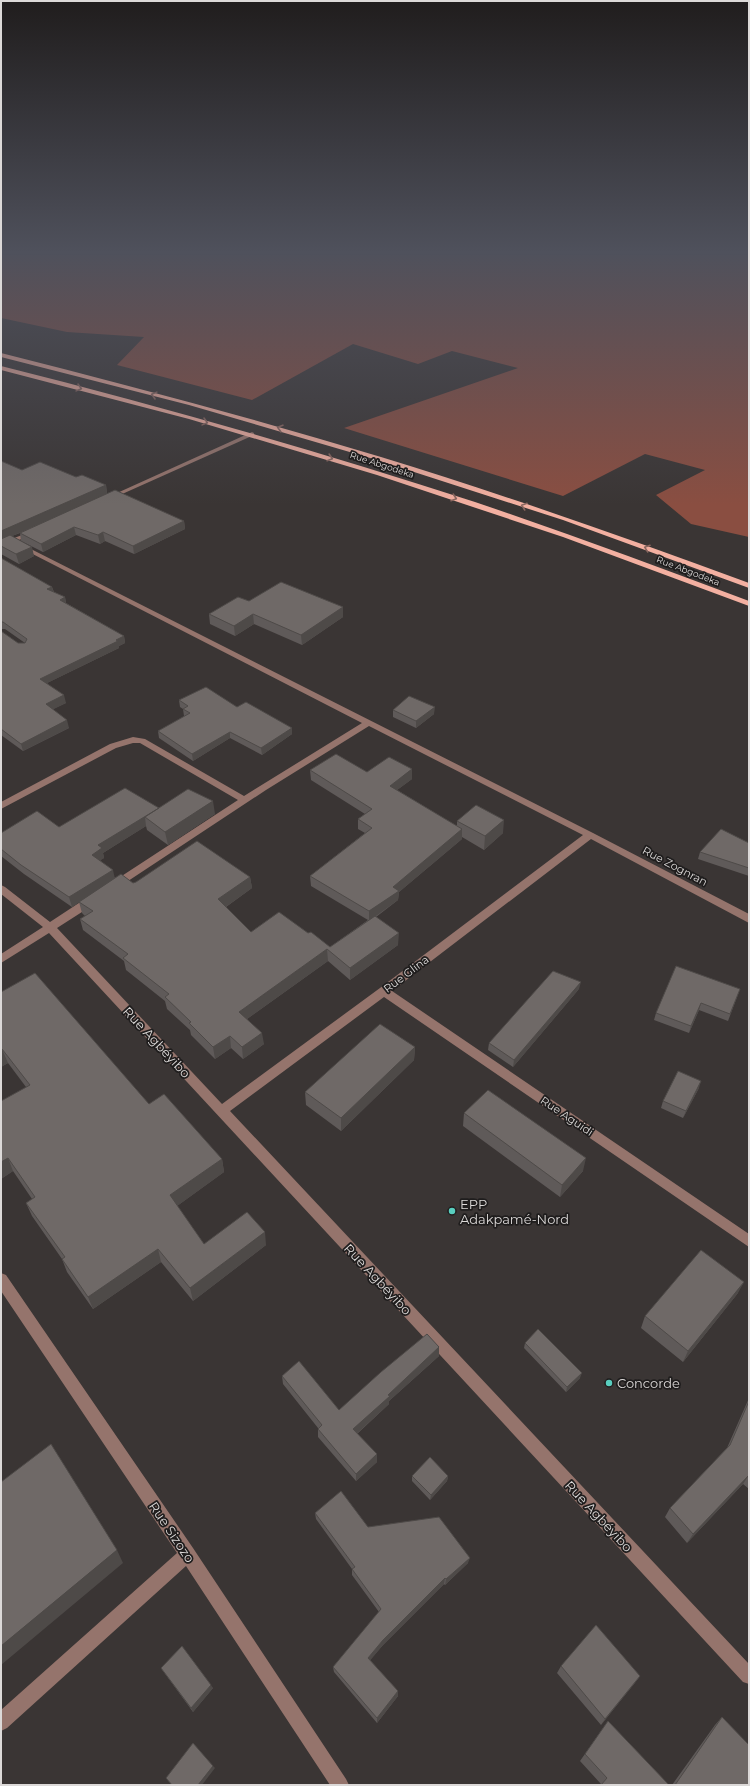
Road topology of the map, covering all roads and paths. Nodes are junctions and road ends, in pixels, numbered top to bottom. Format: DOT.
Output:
graph roads {
  1 [pos="1,355"];
  2 [pos="1,368"];
  3 [pos="252,434"];
  4 [pos="100,502"];
  5 [pos="42,528"];
  6 [pos="13,541"];
  7 [pos="1,546"];
  8 [pos="749,586"];
  9 [pos="749,604"];
  10 [pos="369,722"];
  11 [pos="244,800"];
  12 [pos="1,806"];
  13 [pos="590,835"];
  14 [pos="1,889"];
  15 [pos="749,920"];
  16 [pos="50,927"];
  17 [pos="1,959"];
  18 [pos="384,991"];
  19 [pos="221,1111"];
  20 [pos="749,1241"];
  21 [pos="1,1279"];
  22 [pos="187,1554"];
  23 [pos="749,1676"];
  24 [pos="1,1722"];
  25 [pos="340,1785"];
  8 -- 1 [label="main road, Rue Abgodeka, one-way"];
  2 -- 3 [label="main road, Rue Abgodeka, one-way"];
  3 -- 4 [label="street"];
  3 -- 9 [label="main road, Rue Abgodeka, one-way"];
  5 -- 6 [label="street"];
  6 -- 7 [label="street"];
  6 -- 10 [label="street, Rue Zognran"];
  10 -- 11 [label="street"];
  10 -- 13 [label="street, Rue Zognran"];
  11 -- 12 [label="street"];
  11 -- 16 [label="street"];
  13 -- 15 [label="street, Rue Zognran"];
  13 -- 18 [label="street, Rue Glina"];
  14 -- 16 [label="street, Rue Agbéyibo"];
  16 -- 17 [label="street"];
  16 -- 19 [label="street, Rue Agbéyibo"];
  18 -- 19 [label="street, Rue Glina"];
  18 -- 20 [label="street, Rue Aguidi"];
  19 -- 23 [label="street, Rue Agbéyibo"];
  21 -- 22 [label="street, Rue Sizozo"];
  22 -- 24 [label="street"];
  22 -- 25 [label="street, Rue Sizozo"];
}
